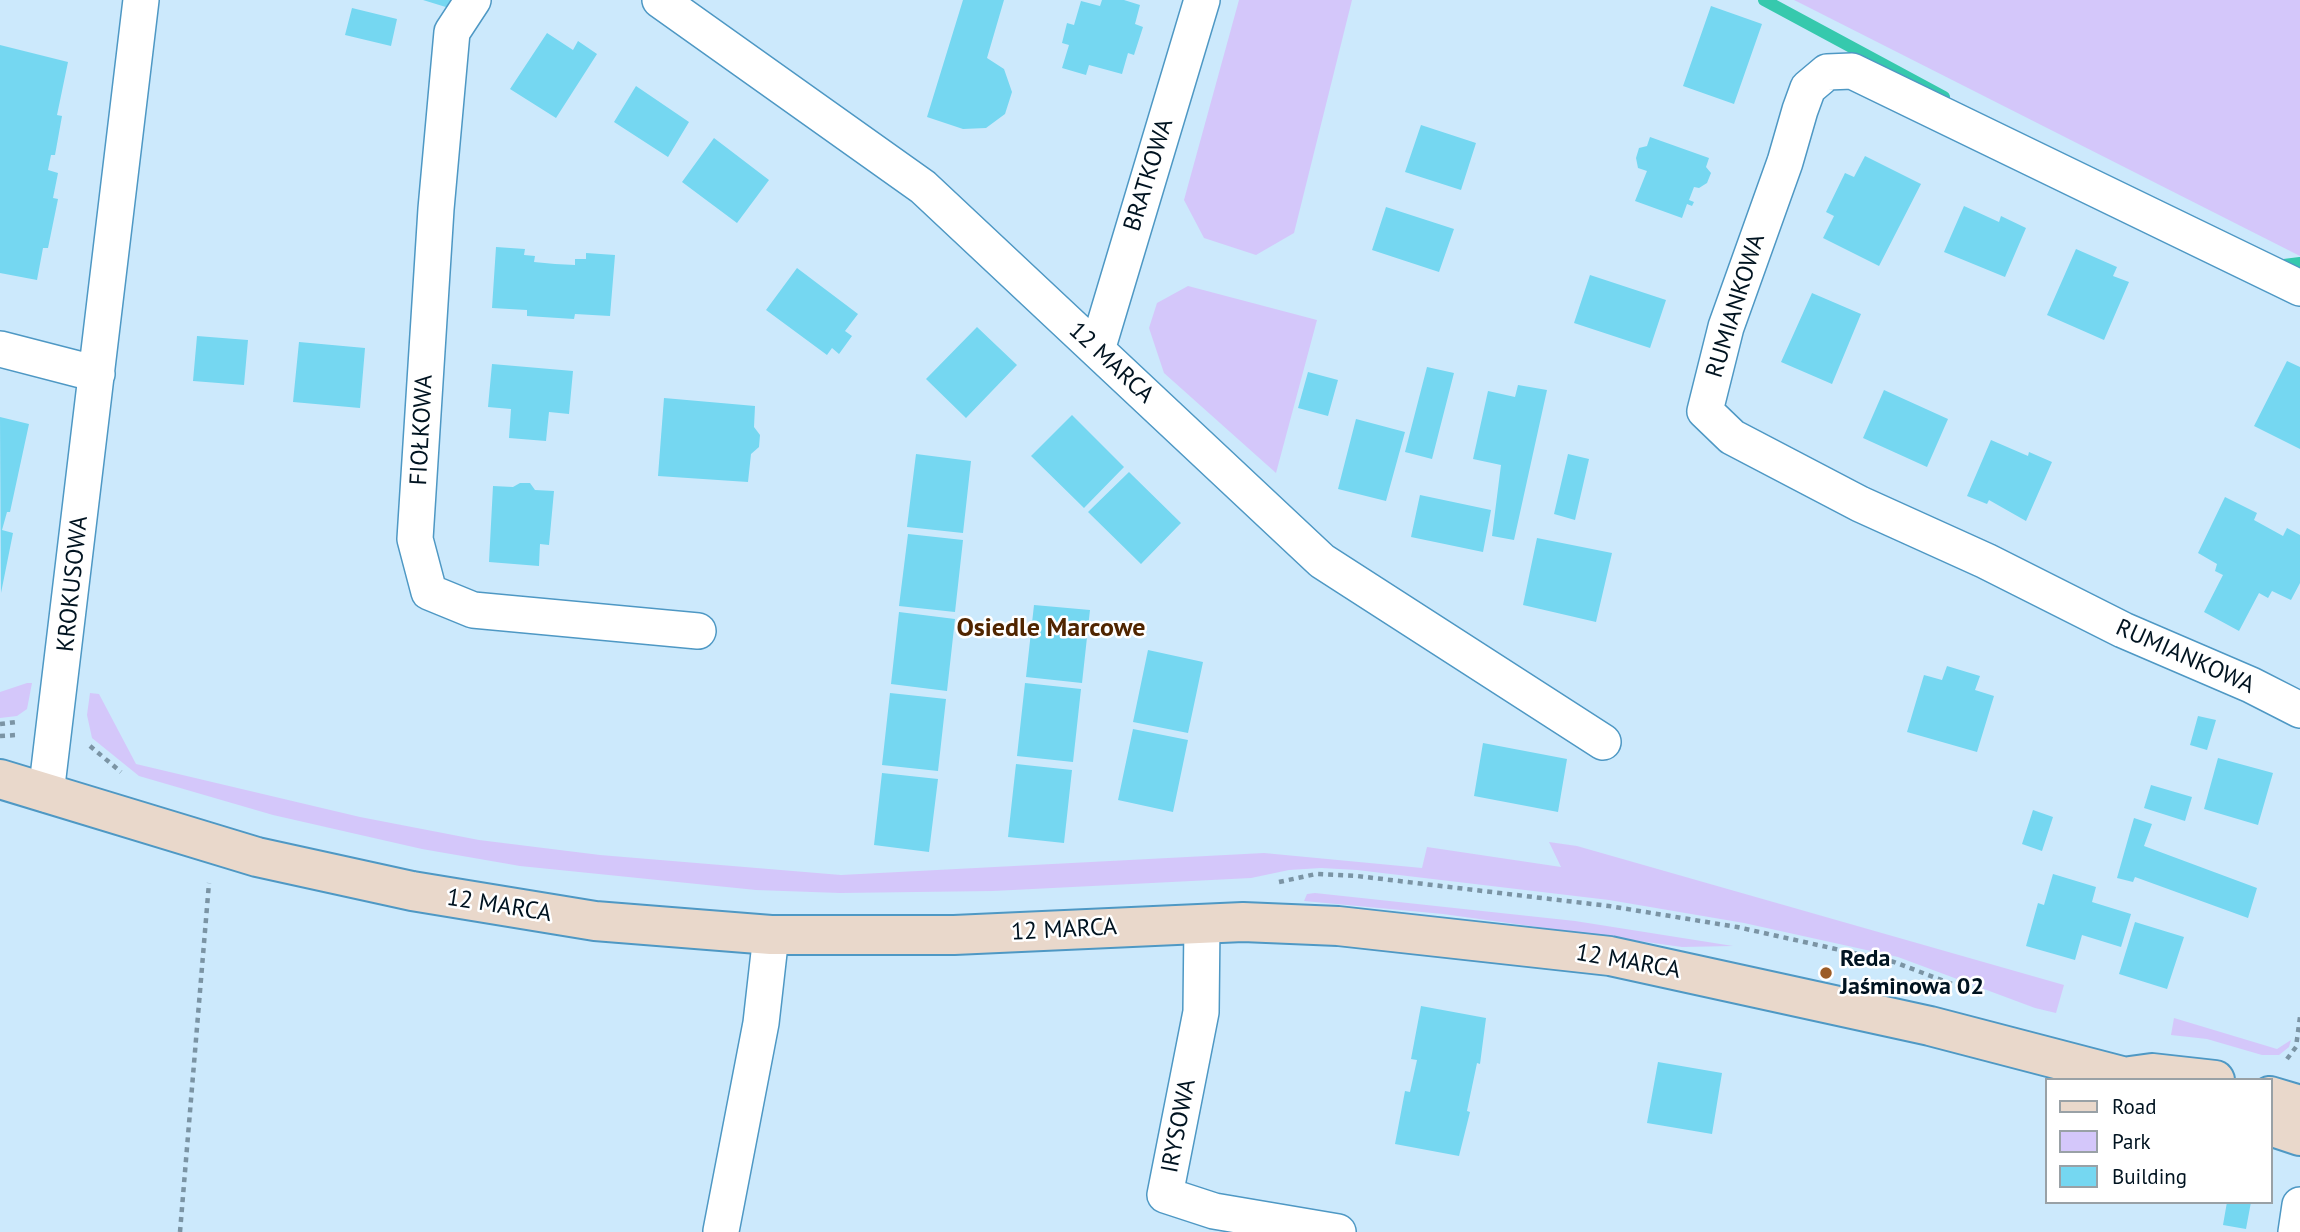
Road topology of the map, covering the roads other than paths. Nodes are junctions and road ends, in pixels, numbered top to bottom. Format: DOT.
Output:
graph roads {
  1 [pos="141,0"];
  2 [pos="473,0"];
  3 [pos="660,0"];
  4 [pos="1202,0"];
  5 [pos="2300,288"];
  6 [pos="0,349"];
  7 [pos="1097,350"];
  8 [pos="97,374"];
  9 [pos="698,631"];
  10 [pos="2300,710"];
  11 [pos="1603,742"];
  12 [pos="0,779"];
  13 [pos="46,794"];
  14 [pos="1202,924"];
  15 [pos="771,935"];
  16 [pos="2134,1078"];
  17 [pos="2197,1078"];
  18 [pos="2272,1097"];
  19 [pos="2300,1105"];
  20 [pos="2272,1127"];
  21 [pos="2300,1136"];
  22 [pos="2300,1205"];
  23 [pos="720,1231"];
  24 [pos="1338,1232"];
  25 [pos="2296,1232"];
  1 -- 8 [label="street, KROKUSOWA"];
  2 -- 9 [label="street, FIOŁKOWA"];
  3 -- 7 [label="street, 12 MARCA"];
  4 -- 7 [label="street, BRATKOWA"];
  5 -- 10 [label="street, RUMIANKOWA"];
  6 -- 8 [label="street"];
  7 -- 11 [label="street, 12 MARCA"];
  8 -- 13 [label="street, KROKUSOWA"];
  12 -- 13 [label="street, 12 MARCA"];
  13 -- 15 [label="street, 12 MARCA"];
  14 -- 15 [label="street, 12 MARCA"];
  14 -- 16 [label="street, 12 MARCA"];
  14 -- 24 [label="street, IRYSOWA"];
  15 -- 23 [label="street"];
  16 -- 17 [label="street, 12 MARCA"];
  18 -- 19 [label="street"];
  20 -- 21 [label="street"];
  22 -- 25 [label="street"];
}
